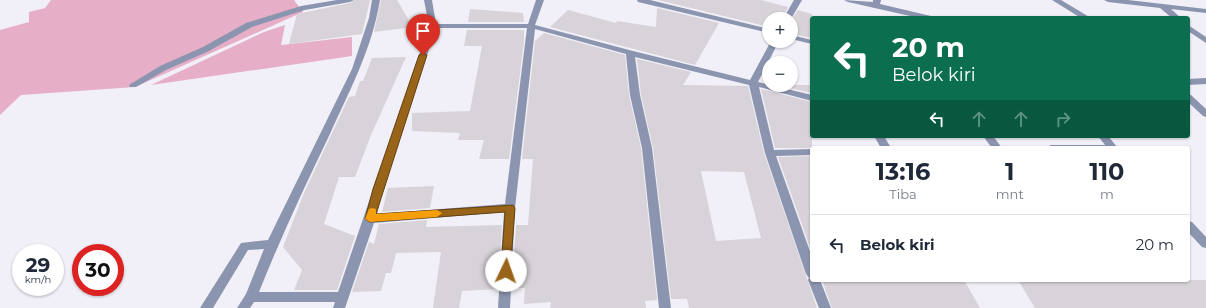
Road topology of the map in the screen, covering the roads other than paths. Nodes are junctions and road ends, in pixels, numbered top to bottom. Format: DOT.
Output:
graph roads {
  1 [pos="350,0"];
  2 [pos="376,0"];
  3 [pos="428,0"];
  4 [pos="540,0"];
  5 [pos="641,0"];
  6 [pos="798,0"];
  7 [pos="848,0"];
  8 [pos="1056,0"];
  9 [pos="1108,0"];
  10 [pos="876,3"];
  11 [pos="1163,7"];
  12 [pos="1206,11"];
  13 [pos="791,12"];
  14 [pos="921,16"];
  15 [pos="1084,16"];
  16 [pos="1174,16"];
  17 [pos="433,26"];
  18 [pos="531,26"];
  19 [pos="762,29"];
  20 [pos="1190,29"];
  21 [pos="798,38"];
  22 [pos="810,41"];
  23 [pos="1206,41"];
  24 [pos="771,48"];
  25 [pos="630,53"];
  26 [pos="1206,81"];
  27 [pos="1190,82"];
  28 [pos="133,84"];
  29 [pos="753,84"];
  30 [pos="810,98"];
  31 [pos="1190,99"];
  32 [pos="1206,114"];
  33 [pos="1105,138"];
  34 [pos="1111,146"];
  35 [pos="810,152"];
  36 [pos="770,153"];
  37 [pos="510,208"];
  38 [pos="370,219"];
  39 [pos="1190,227"];
  40 [pos="270,244"];
  41 [pos="1206,244"];
  42 [pos="808,249"];
  43 [pos="810,262"];
  44 [pos="815,282"];
  45 [pos="251,297"];
  46 [pos="341,302"];
  47 [pos="206,308"];
  48 [pos="243,308"];
  49 [pos="504,308"];
  50 [pos="665,308"];
  51 [pos="824,308"];
  1 -- 28 [label="street"];
  2 -- 40 [label="street"];
  3 -- 17 [label="street"];
  4 -- 18 [label="street"];
  5 -- 19 [label="street"];
  6 -- 13 [label="street"];
  7 -- 10 [label="street"];
  8 -- 15 [label="street"];
  9 -- 11 [label="street"];
  10 -- 14 [label="street"];
  11 -- 12 [label="street"];
  11 -- 16 [label="street"];
  17 -- 18 [label="street"];
  17 -- 38 [label="street"];
  18 -- 25 [label="street"];
  18 -- 37 [label="street"];
  20 -- 23 [label="street"];
  21 -- 22 [label="street"];
  24 -- 29 [label="street"];
  25 -- 29 [label="street"];
  25 -- 50 [label="street"];
  26 -- 27 [label="street"];
  29 -- 30 [label="street"];
  29 -- 36 [label="street"];
  31 -- 32 [label="street"];
  33 -- 34 [label="street"];
  35 -- 36 [label="street"];
  36 -- 42 [label="street"];
  37 -- 38 [label="street"];
  37 -- 49 [label="street"];
  38 -- 46 [label="street"];
  39 -- 41 [label="street"];
  40 -- 45 [label="street"];
  40 -- 47 [label="street"];
  42 -- 43 [label="street"];
  44 -- 51 [label="street"];
  45 -- 46 [label="street"];
  45 -- 48 [label="street"];
}
